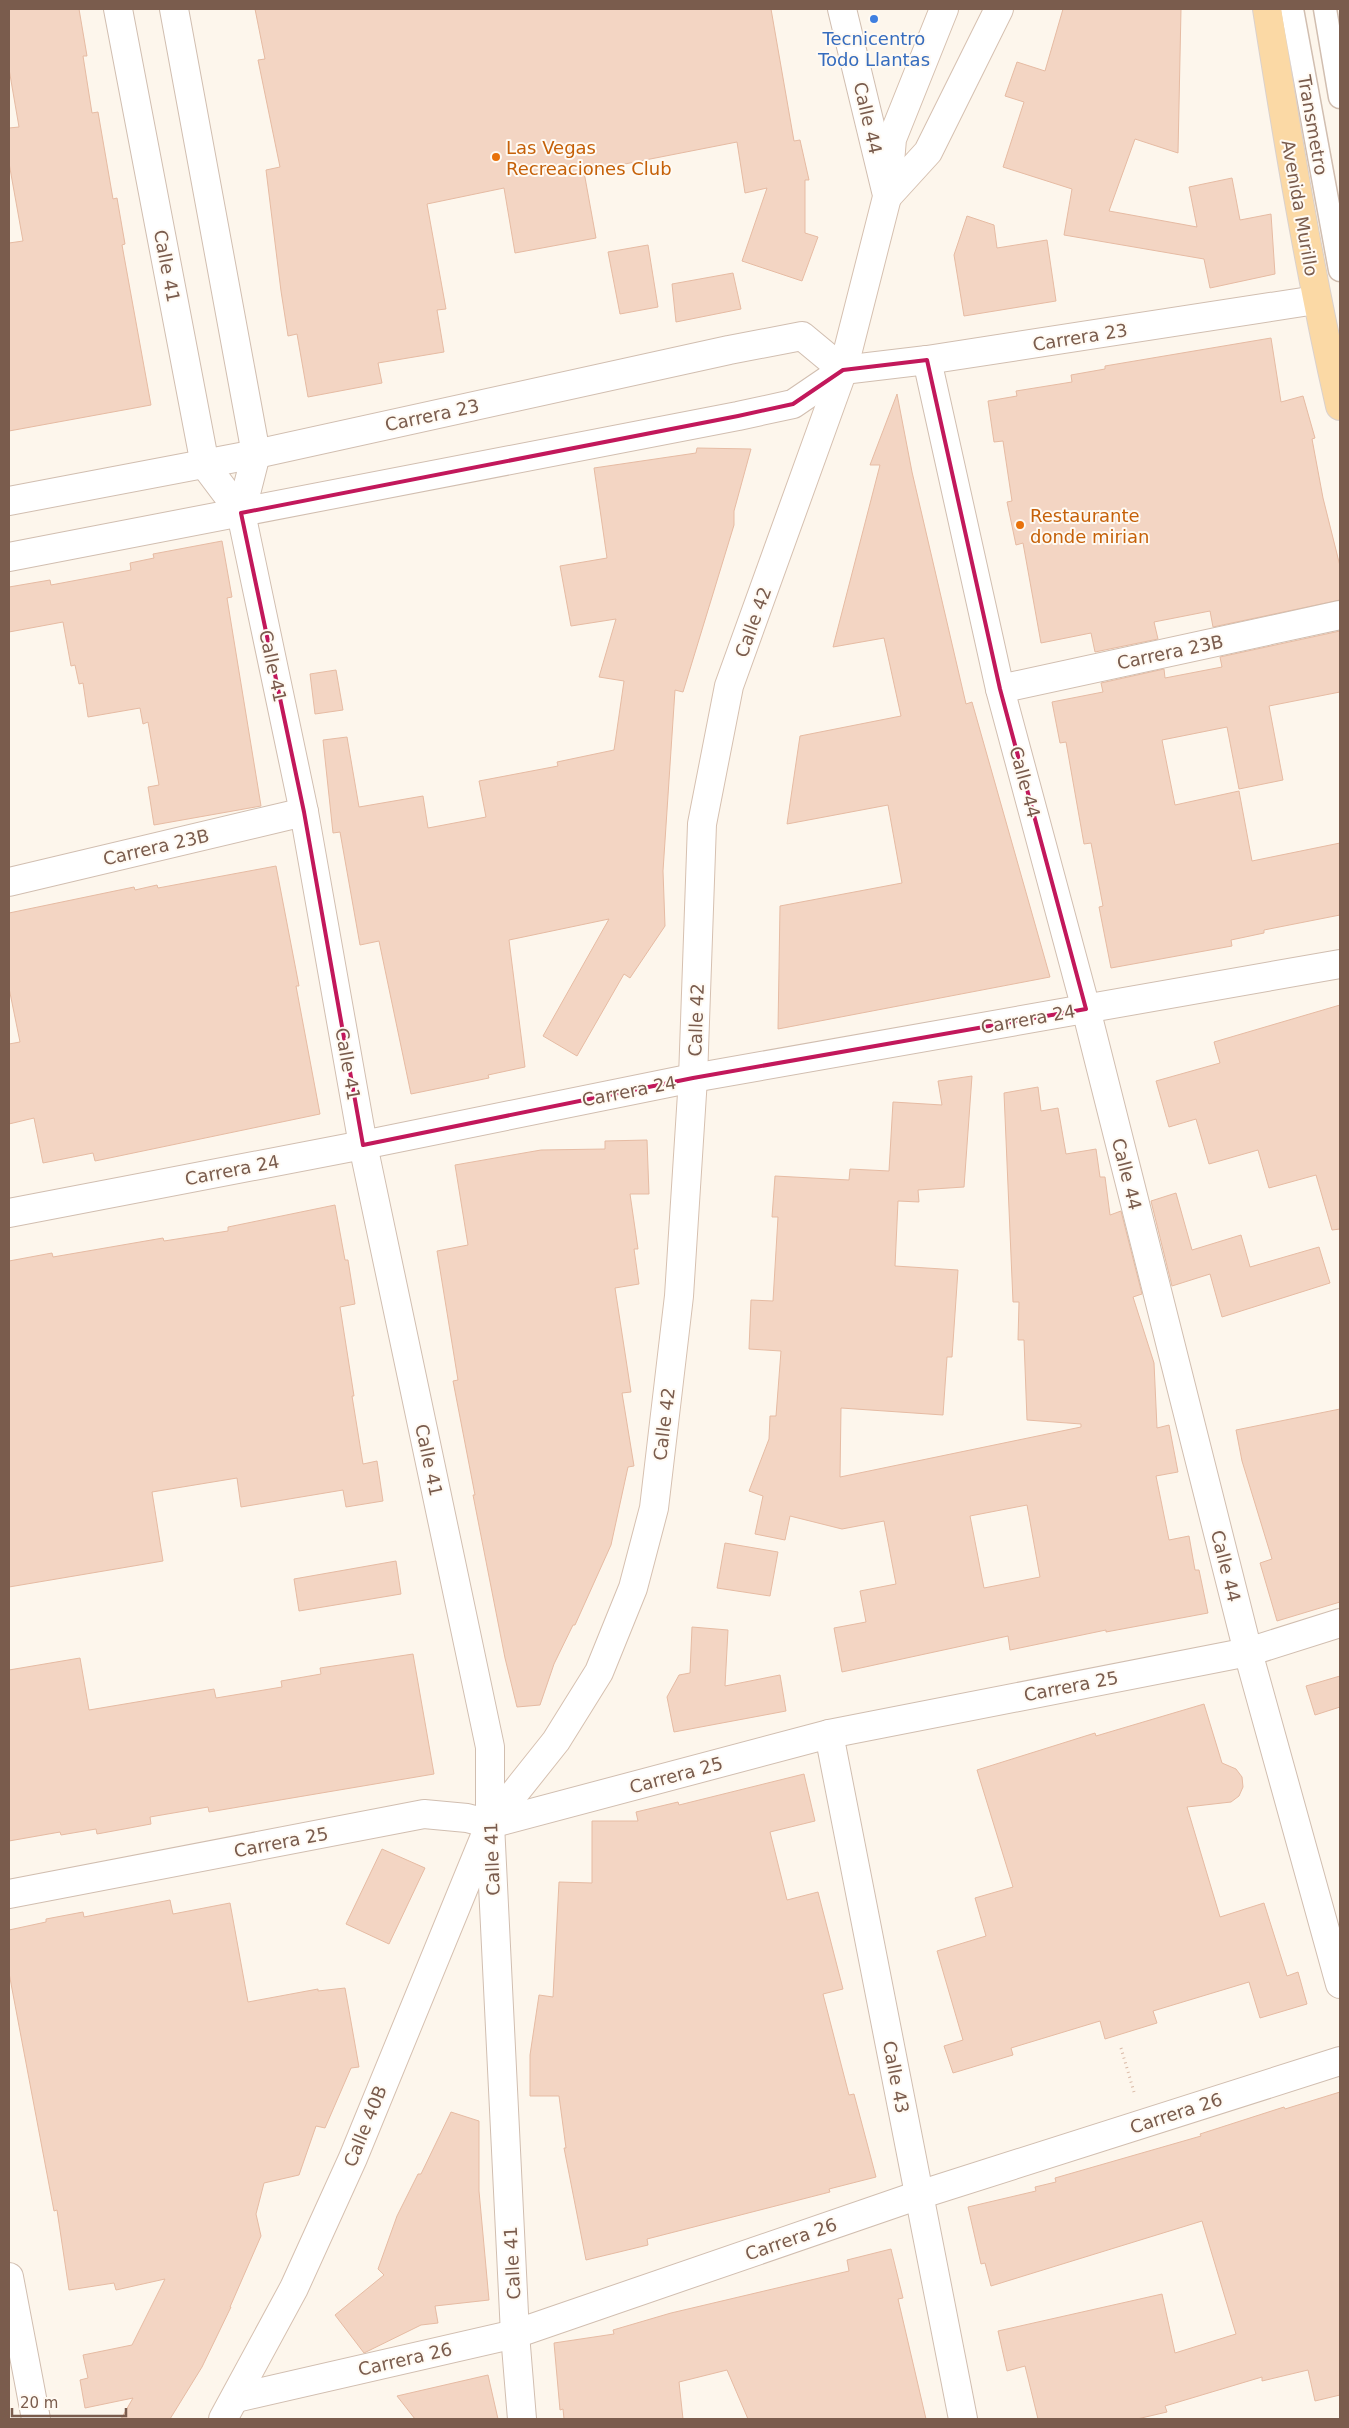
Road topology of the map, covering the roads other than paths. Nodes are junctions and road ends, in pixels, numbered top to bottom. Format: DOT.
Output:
graph roads {
  1 [pos="118,9"];
  2 [pos="174,9"];
  3 [pos="842,9"];
  4 [pos="944,9"];
  5 [pos="999,9"];
  6 [pos="1267,9"];
  7 [pos="1292,9"];
  8 [pos="1325,9"];
  9 [pos="1340,96"];
  10 [pos="887,197"];
  11 [pos="1340,270"];
  12 [pos="1316,300"];
  13 [pos="927,360"];
  14 [pos="843,370"];
  15 [pos="1340,406"];
  16 [pos="256,454"];
  17 [pos="204,465"];
  18 [pos="9,501"];
  19 [pos="241,513"];
  20 [pos="9,557"];
  21 [pos="1340,615"];
  22 [pos="1000,689"];
  23 [pos="304,812"];
  24 [pos="9,882"];
  25 [pos="1340,964"];
  26 [pos="1086,1009"];
  27 [pos="693,1078"];
  28 [pos="363,1145"];
  29 [pos="9,1213"];
  30 [pos="1340,1623"];
  31 [pos="1248,1652"];
  32 [pos="830,1734"];
  33 [pos="490,1824"];
  34 [pos="9,1894"];
  35 [pos="1340,1984"];
  36 [pos="1340,2061"];
  37 [pos="919,2195"];
  38 [pos="9,2278"];
  39 [pos="515,2334"];
  40 [pos="230,2408"];
  41 [pos="36,2419"];
  42 [pos="522,2419"];
  43 [pos="963,2419"];
  1 -- 17 [label="street, Calle 41"];
  2 -- 16 [label="street, Calle 41"];
  3 -- 10 [label="street, Calle 44"];
  4 -- 10 [label="street, Calle 42"];
  5 -- 10 [label="street"];
  6 -- 12 [label="main road, Avenida Murillo"];
  7 -- 11 [label="lane, Transmetro"];
  8 -- 9 [label="lane, Transmetro"];
  10 -- 14 [label="street, Calle 42"];
  12 -- 13 [label="street, Carrera 23"];
  12 -- 15 [label="main road, Avenida Murillo"];
  13 -- 14 [label="street, Carrera 23"];
  13 -- 22 [label="street, Calle 44"];
  14 -- 16 [label="street, Carrera 23"];
  14 -- 19 [label="street, Carrera 23"];
  14 -- 27 [label="street, Calle 42"];
  16 -- 17 [label="street, Carrera 23"];
  16 -- 19 [label="street, Calle 41"];
  17 -- 18 [label="street, Carrera 23"];
  17 -- 19 [label="street, Calle 41"];
  19 -- 20 [label="street, Carrera 23"];
  19 -- 23 [label="street, Calle 41"];
  21 -- 22 [label="street, Carrera 23B"];
  22 -- 26 [label="street, Calle 44"];
  23 -- 24 [label="street, Carrera 23B"];
  23 -- 28 [label="street, Calle 41"];
  25 -- 26 [label="street, Carrera 24"];
  26 -- 27 [label="street, Carrera 24"];
  26 -- 31 [label="street, Calle 44"];
  27 -- 28 [label="street, Carrera 24"];
  27 -- 33 [label="street, Calle 42"];
  28 -- 29 [label="street, Carrera 24"];
  28 -- 33 [label="street, Calle 41"];
  30 -- 31 [label="street, Carrera 25"];
  31 -- 32 [label="street, Carrera 25"];
  31 -- 35 [label="street, Calle 44"];
  32 -- 33 [label="street, Carrera 25"];
  32 -- 37 [label="street, Calle 43"];
  33 -- 34 [label="street, Carrera 25"];
  33 -- 39 [label="street, Calle 41"];
  33 -- 40 [label="street, Calle 40B"];
  36 -- 37 [label="street, Carrera 26"];
  37 -- 39 [label="street, Carrera 26"];
  37 -- 43 [label="street, Calle 43"];
  38 -- 41 [label="street"];
  39 -- 40 [label="street, Carrera 26"];
  39 -- 42 [label="street, Calle 41"];
}
